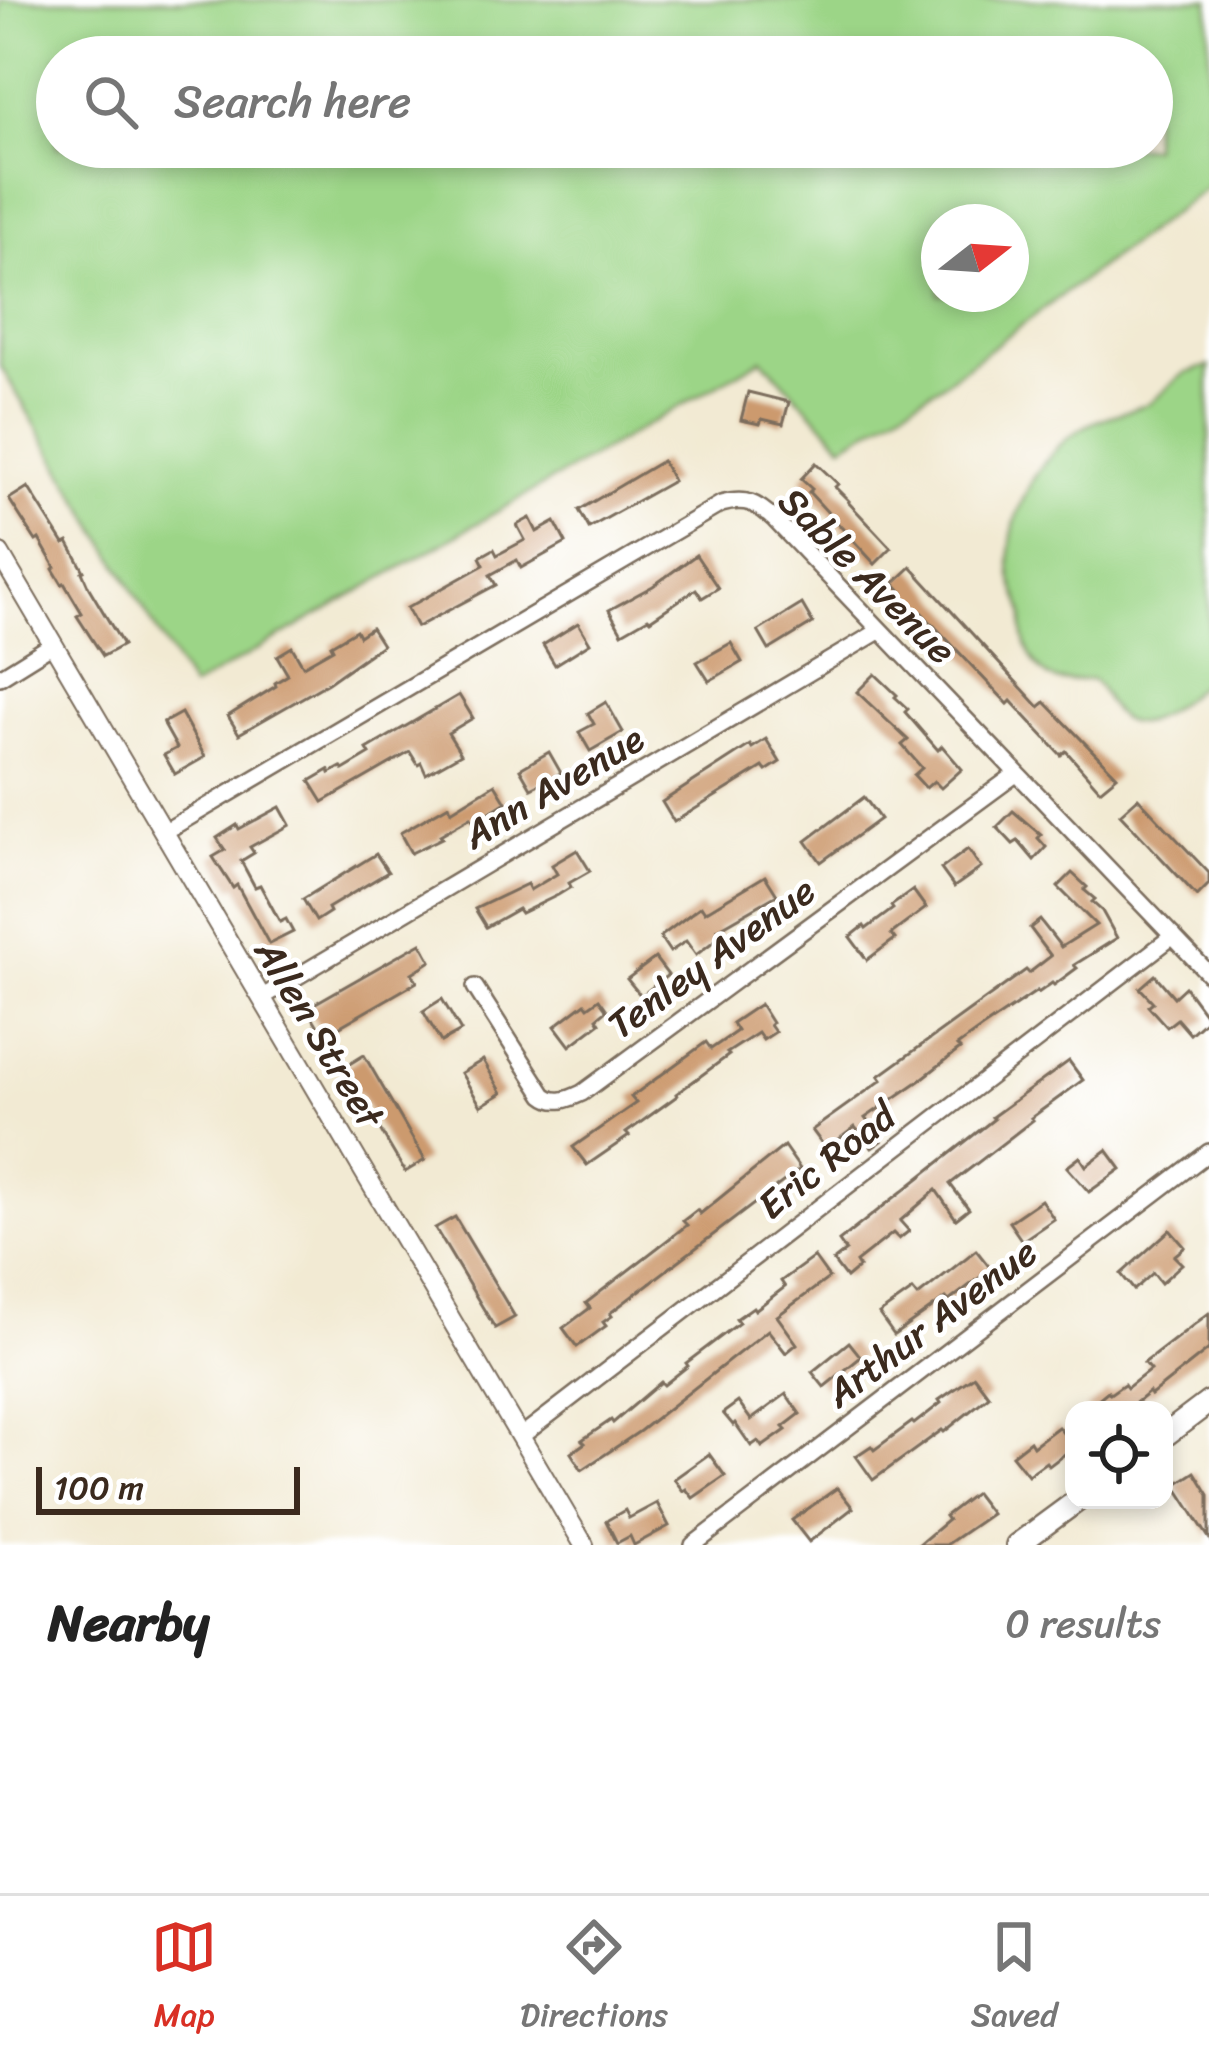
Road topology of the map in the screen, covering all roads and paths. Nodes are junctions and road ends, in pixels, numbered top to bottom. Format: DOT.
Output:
graph roads {
  1 [pos="0,554"];
  2 [pos="879,631"];
  3 [pos="53,644"];
  4 [pos="0,676"];
  5 [pos="1016,774"];
  6 [pos="164,832"];
  7 [pos="1173,936"];
  8 [pos="1209,974"];
  9 [pos="476,987"];
  10 [pos="261,998"];
  11 [pos="1209,1152"];
  12 [pos="1209,1402"];
  13 [pos="1173,1429"];
  14 [pos="520,1437"];
  15 [pos="1066,1509"];
  16 [pos="584,1545"];
  17 [pos="693,1545"];
  18 [pos="1017,1545"];
  1 -- 3 [label="street, Allen Street"];
  2 -- 5 [label="street, Sable Avenue"];
  2 -- 6 [label="street, Sable Avenue"];
  2 -- 10 [label="street, Ann Avenue"];
  3 -- 4 [label="street"];
  3 -- 6 [label="street, Allen Street"];
  5 -- 7 [label="street, Sable Avenue"];
  5 -- 9 [label="street, Tenley Avenue"];
  6 -- 10 [label="street, Allen Street"];
  7 -- 8 [label="street, Sable Avenue"];
  7 -- 14 [label="street, Eric Road"];
  10 -- 14 [label="street, Allen Street"];
  11 -- 17 [label="street, Arthur Avenue"];
  12 -- 13 [label="main road"];
  14 -- 16 [label="street, Allen Street"];
  15 -- 18 [label="main road"];
}
